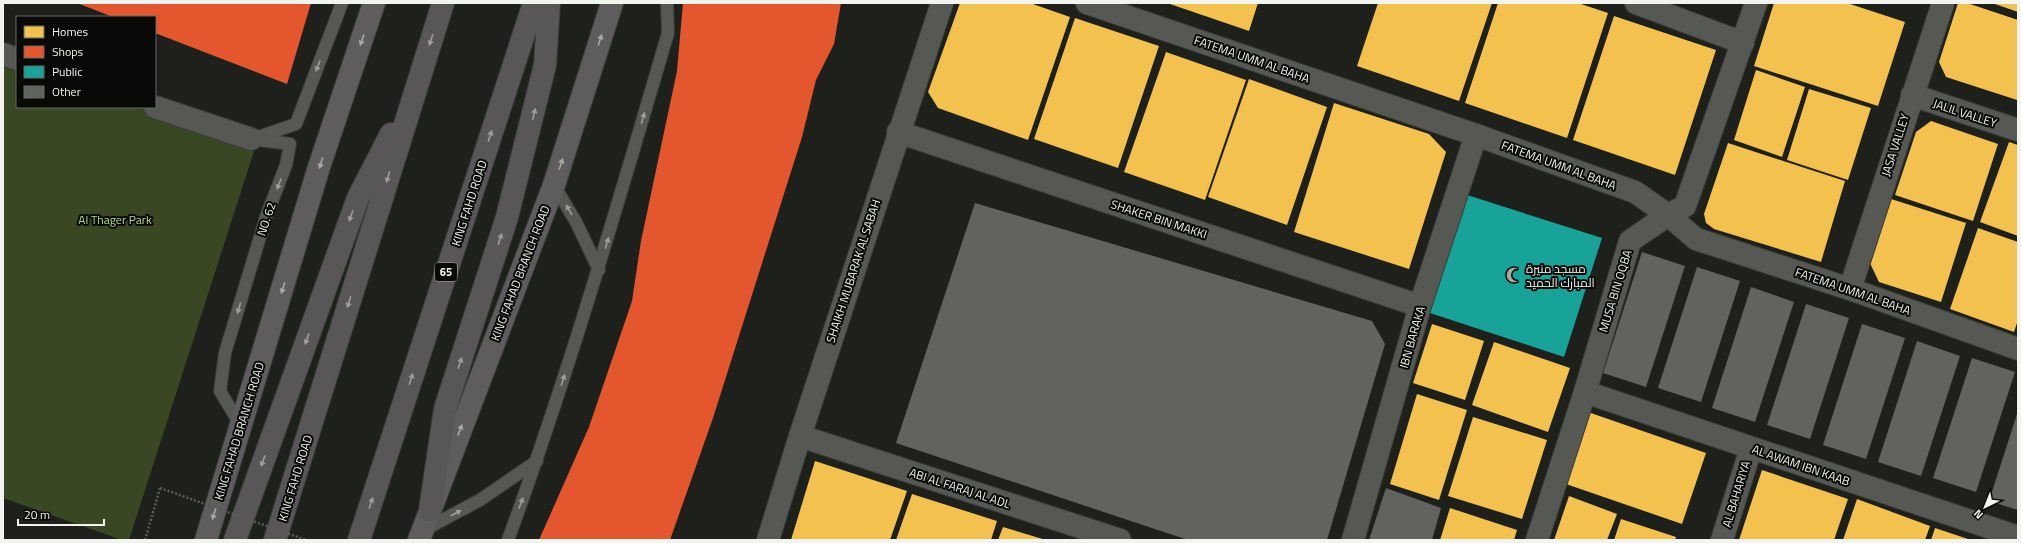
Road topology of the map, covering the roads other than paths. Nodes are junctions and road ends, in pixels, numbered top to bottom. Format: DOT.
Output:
graph roads {
  1 [pos="342,3"];
  2 [pos="374,3"];
  3 [pos="443,3"];
  4 [pos="534,3"];
  5 [pos="549,3"];
  6 [pos="612,3"];
  7 [pos="667,3"];
  8 [pos="942,3"];
  9 [pos="1087,3"];
  10 [pos="1636,3"];
  11 [pos="1756,3"];
  12 [pos="1943,3"];
  13 [pos="1743,43"];
  14 [pos="3,54"];
  15 [pos="16,59"];
  16 [pos="418,81"];
  17 [pos="1912,95"];
  18 [pos="156,107"];
  19 [pos="2018,130"];
  20 [pos="898,132"];
  21 [pos="1476,136"];
  22 [pos="250,139"];
  23 [pos="554,185"];
  24 [pos="1668,215"];
  25 [pos="599,270"];
  26 [pos="1850,289"];
  27 [pos="1420,306"];
  28 [pos="2018,349"];
  29 [pos="1585,392"];
  30 [pos="241,426"];
  31 [pos="800,436"];
  32 [pos="1750,448"];
  33 [pos="537,461"];
  34 [pos="430,510"];
  35 [pos="420,536"];
  36 [pos="2018,537"];
  37 [pos="206,540"];
  38 [pos="235,540"];
  39 [pos="275,540"];
  40 [pos="359,540"];
  41 [pos="508,540"];
  42 [pos="768,540"];
  43 [pos="1120,540"];
  44 [pos="1353,540"];
  45 [pos="1537,540"];
  46 [pos="1722,540"];
  1 -- 22 [label="lane, one-way"];
  2 -- 30 [label="main road, KING FAHAD BRANCH ROAD, one-way"];
  3 -- 16 [label="highway, KING FAHD ROAD, one-way"];
  40 -- 4 [label="highway, KING FAHD ROAD / 65, one-way"];
  34 -- 5 [label="highway, one-way"];
  23 -- 6 [label="main road, KING FAHAD BRANCH ROAD, one-way"];
  25 -- 7 [label="lane, one-way"];
  8 -- 20 [label="street, SHAIKH MUBARAK AL SABAH"];
  9 -- 21 [label="street, FATEMA UMM AL BAHA"];
  10 -- 13 [label="street"];
  11 -- 13 [label="street, MUSA BIN OQBA"];
  12 -- 17 [label="street, JASA VALLEY"];
  13 -- 24 [label="street, MUSA BIN OQBA"];
  14 -- 15 [label="street"];
  16 -- 38 [label="highway, one-way"];
  16 -- 39 [label="highway, KING FAHD ROAD, one-way"];
  17 -- 19 [label="street, JALIL VALLEY"];
  17 -- 26 [label="street, JASA VALLEY"];
  18 -- 22 [label="street, NO. 62"];
  20 -- 27 [label="street, SHAKER BIN MAKKI"];
  20 -- 31 [label="street, SHAIKH MUBARAK AL SABAH"];
  21 -- 24 [label="street, FATEMA UMM AL BAHA"];
  21 -- 27 [label="street, IBN BARAKA"];
  22 -- 30 [label="lane, NO. 62, one-way"];
  25 -- 23 [label="lane, one-way"];
  34 -- 23 [label="main road, KING FAHAD BRANCH ROAD, one-way"];
  24 -- 26 [label="street, FATEMA UMM AL BAHA"];
  24 -- 29 [label="street, MUSA BIN OQBA"];
  33 -- 25 [label="lane, one-way"];
  26 -- 28 [label="street, FATEMA UMM AL BAHA"];
  27 -- 44 [label="street, IBN BARAKA"];
  29 -- 32 [label="street, AL AWAM IBN KAAB"];
  29 -- 45 [label="street, MUSA BIN OQBA"];
  30 -- 37 [label="main road, KING FAHAD BRANCH ROAD, one-way"];
  31 -- 42 [label="street, SHAIKH MUBARAK AL SABAH"];
  31 -- 43 [label="street, ABI AL FARAJ AL ADL"];
  32 -- 36 [label="street, AL AWAM IBN KAAB"];
  32 -- 46 [label="street, AL BAHARIYA"];
  35 -- 33 [label="lane, one-way"];
  41 -- 33 [label="lane, one-way"];
  34 -- 35 [label="main road, KING FAHAD BRANCH ROAD"];
}
